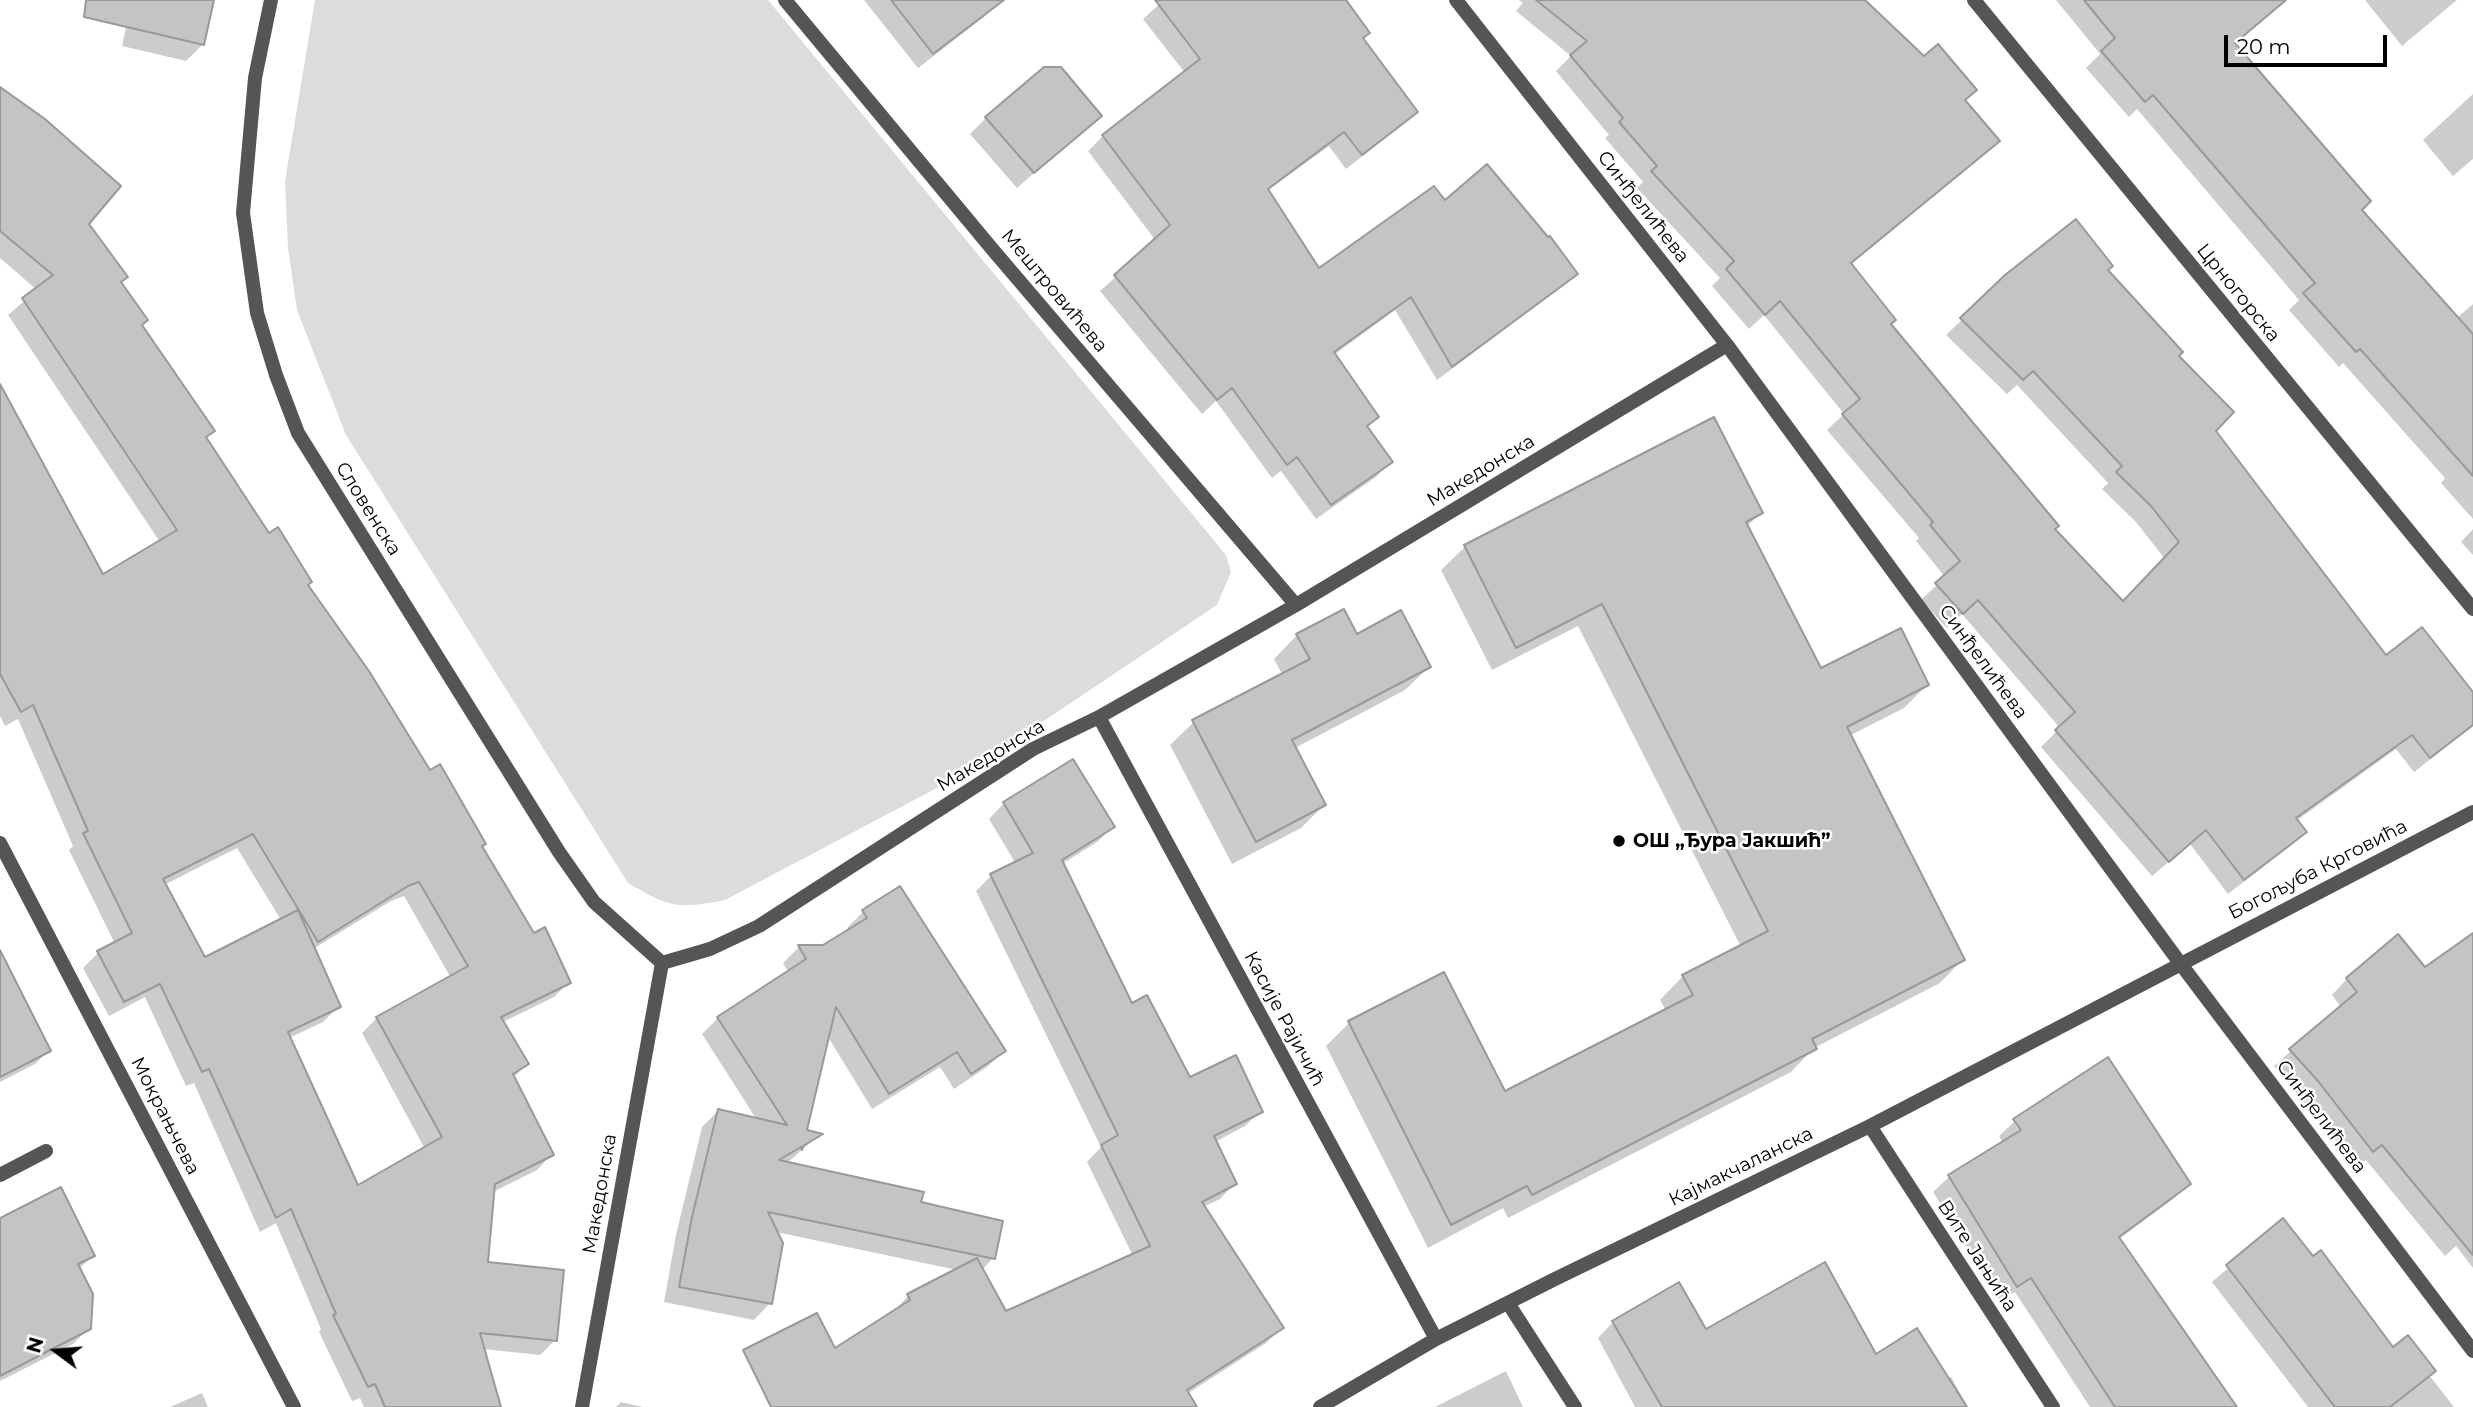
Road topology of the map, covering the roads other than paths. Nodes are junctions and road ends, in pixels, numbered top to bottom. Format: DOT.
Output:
graph roads {
  1 [pos="271,0"];
  2 [pos="785,0"];
  3 [pos="1456,0"];
  4 [pos="1974,0"];
  5 [pos="1727,345"];
  6 [pos="1296,605"];
  7 [pos="2473,610"];
  8 [pos="1099,717"];
  9 [pos="2473,812"];
  10 [pos="0,843"];
  11 [pos="662,963"];
  12 [pos="2180,963"];
  13 [pos="1870,1126"];
  14 [pos="46,1151"];
  15 [pos="0,1175"];
  16 [pos="1508,1303"];
  17 [pos="1436,1339"];
  18 [pos="2473,1351"];
  19 [pos="294,1407"];
  20 [pos="582,1407"];
  21 [pos="1320,1407"];
  22 [pos="1575,1407"];
  23 [pos="2053,1407"];
  1 -- 11 [label="street, Словенска"];
  2 -- 6 [label="street, Мештровићева"];
  3 -- 5 [label="street, Синђелићева"];
  4 -- 7 [label="street, Црногорска"];
  5 -- 6 [label="street, Македонска"];
  5 -- 12 [label="street, Синђелићева"];
  6 -- 8 [label="street, Македонска"];
  8 -- 11 [label="street, Македонска"];
  8 -- 17 [label="street, Касије Рајичић"];
  9 -- 12 [label="street, Богољуба Крговића"];
  10 -- 19 [label="street, Мокрањчева"];
  11 -- 20 [label="street, Македонска"];
  12 -- 13 [label="street, Кајмакчаланска"];
  12 -- 18 [label="street, Синђелићева"];
  13 -- 16 [label="street, Кајмакчаланска"];
  13 -- 23 [label="street, Вите Јањића"];
  14 -- 15 [label="street"];
  16 -- 17 [label="street, Кајмакчаланска"];
  16 -- 22 [label="street"];
  17 -- 21 [label="street, Кајмакчаланска"];
}
